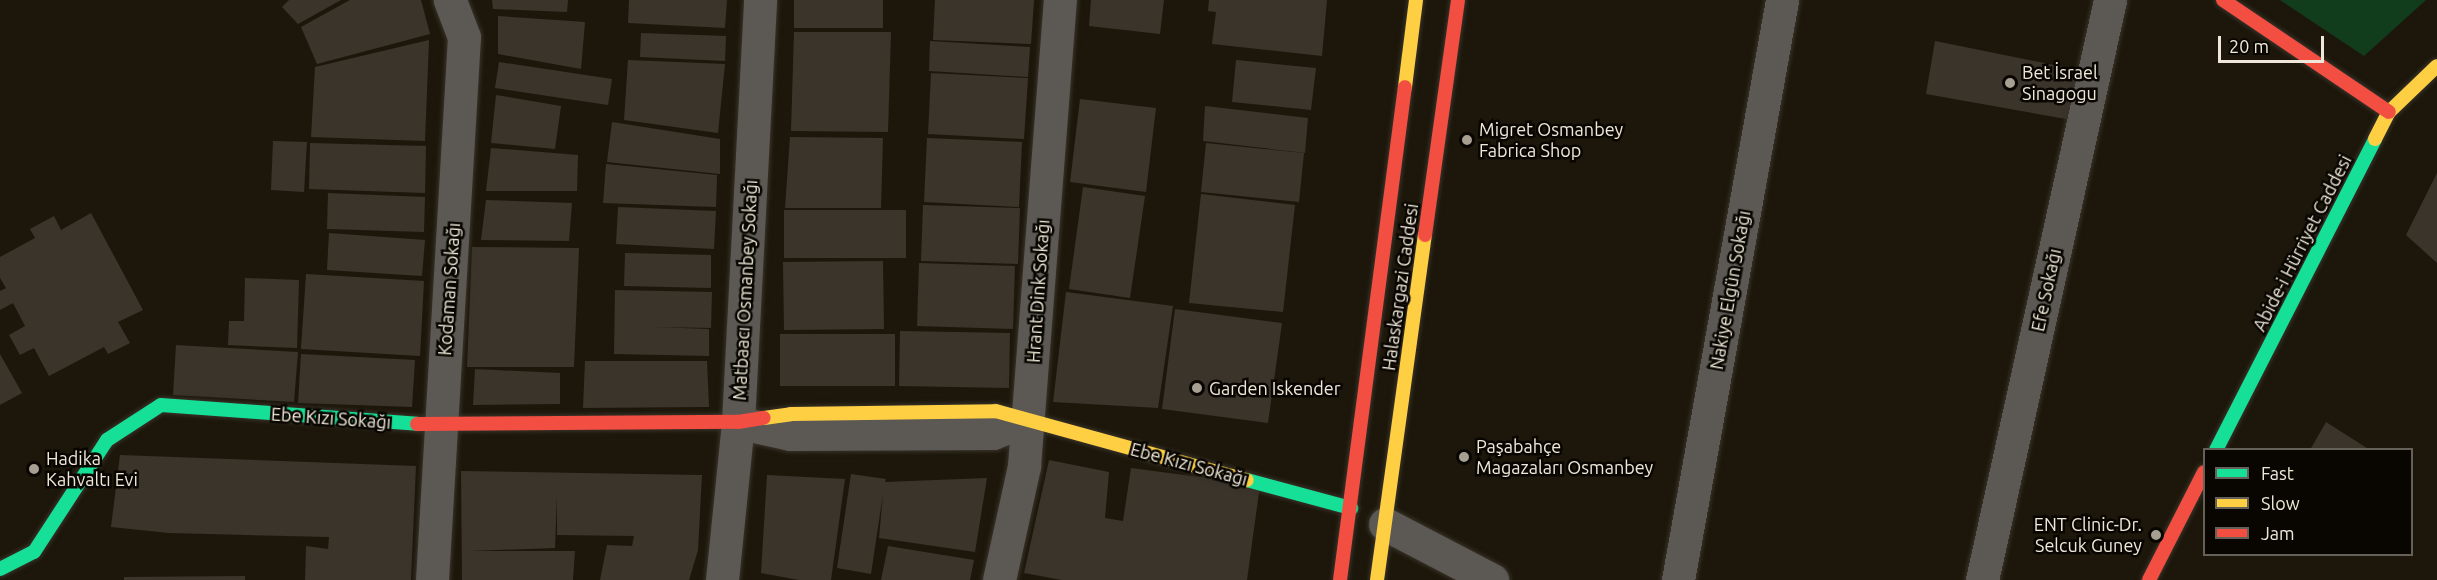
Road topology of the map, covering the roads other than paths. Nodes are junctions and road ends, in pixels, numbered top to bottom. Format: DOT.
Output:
graph roads {
  1 [pos="450,0"];
  2 [pos="760,0"];
  3 [pos="1060,0"];
  4 [pos="1416,0"];
  5 [pos="1458,0"];
  6 [pos="1782,0"];
  7 [pos="2110,0"];
  8 [pos="2223,0"];
  9 [pos="2437,66"];
  10 [pos="2389,112"];
  11 [pos="1028,419"];
  12 [pos="738,422"];
  13 [pos="440,426"];
  14 [pos="2217,448"];
  15 [pos="2203,476"];
  16 [pos="1352,508"];
  17 [pos="1385,524"];
  18 [pos="0,569"];
  19 [pos="2155,578"];
  20 [pos="432,580"];
  21 [pos="722,580"];
  22 [pos="999,580"];
  23 [pos="1340,580"];
  24 [pos="1377,580"];
  25 [pos="1492,580"];
  26 [pos="1678,580"];
  27 [pos="1982,580"];
  1 -- 13 [label="street, Kodaman Sokağı"];
  2 -- 12 [label="street, Matbaacı Osmanbey Sokağı"];
  3 -- 11 [label="street, Hrant Dink Sokağı"];
  4 -- 16 [label="main road, Halaskargazi Caddesi"];
  5 -- 17 [label="main road, Halaskargazi Caddesi"];
  6 -- 26 [label="street, Nakiye Elgün Sokağı"];
  7 -- 27 [label="street, Efe Sokağı"];
  8 -- 10 [label="main road"];
  9 -- 10 [label="main road, Abide-i Hürriyet Caddesi"];
  10 -- 14 [label="main road, Abide-i Hürriyet Caddesi"];
  11 -- 12 [label="street, Ebe Kızı Sokağı"];
  11 -- 16 [label="main road, Ebe Kızı Sokağı"];
  11 -- 22 [label="street, Hrant Dink Sokağı"];
  12 -- 13 [label="main road, Ebe Kızı Sokağı"];
  12 -- 21 [label="street, Matbaacı Osmanbey Sokağı"];
  13 -- 18 [label="main road, Ebe Kızı Sokağı"];
  13 -- 20 [label="street, Kodaman Sokağı"];
  15 -- 19 [label="main road"];
  16 -- 17 [label="main road, Ebe Kızı Sokağı"];
  16 -- 23 [label="main road, Halaskargazi Caddesi"];
  17 -- 24 [label="main road, Halaskargazi Caddesi"];
  17 -- 25 [label="street"];
}
